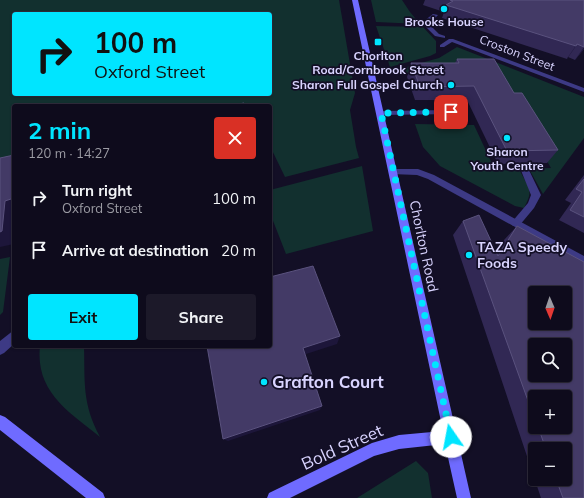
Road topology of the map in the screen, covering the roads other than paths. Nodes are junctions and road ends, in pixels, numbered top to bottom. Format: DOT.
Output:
graph roads {
  1 [pos="355,0"];
  2 [pos="435,15"];
  3 [pos="451,40"];
  4 [pos="442,46"];
  5 [pos="584,90"];
  6 [pos="451,112"];
  7 [pos="381,113"];
  8 [pos="524,168"];
  9 [pos="394,172"];
  10 [pos="516,223"];
  11 [pos="584,261"];
  12 [pos="12,338"];
  13 [pos="0,349"];
  14 [pos="2,426"];
  15 [pos="451,437"];
  16 [pos="98,498"];
  17 [pos="274,498"];
  18 [pos="464,498"];
  1 -- 7 [label="main road, Chorlton Road"];
  2 -- 3 [label="street, Croston Street"];
  3 -- 4 [label="street"];
  3 -- 5 [label="street, Croston Street"];
  6 -- 7 [label="street"];
  7 -- 9 [label="main road, Chorlton Road"];
  8 -- 10 [label="street"];
  9 -- 10 [label="street"];
  9 -- 15 [label="main road, Chorlton Road"];
  10 -- 11 [label="street"];
  12 -- 13 [label="street"];
  14 -- 16 [label="main road"];
  15 -- 17 [label="main road, Bold Street"];
  15 -- 18 [label="main road, Chorlton Road"];
}
